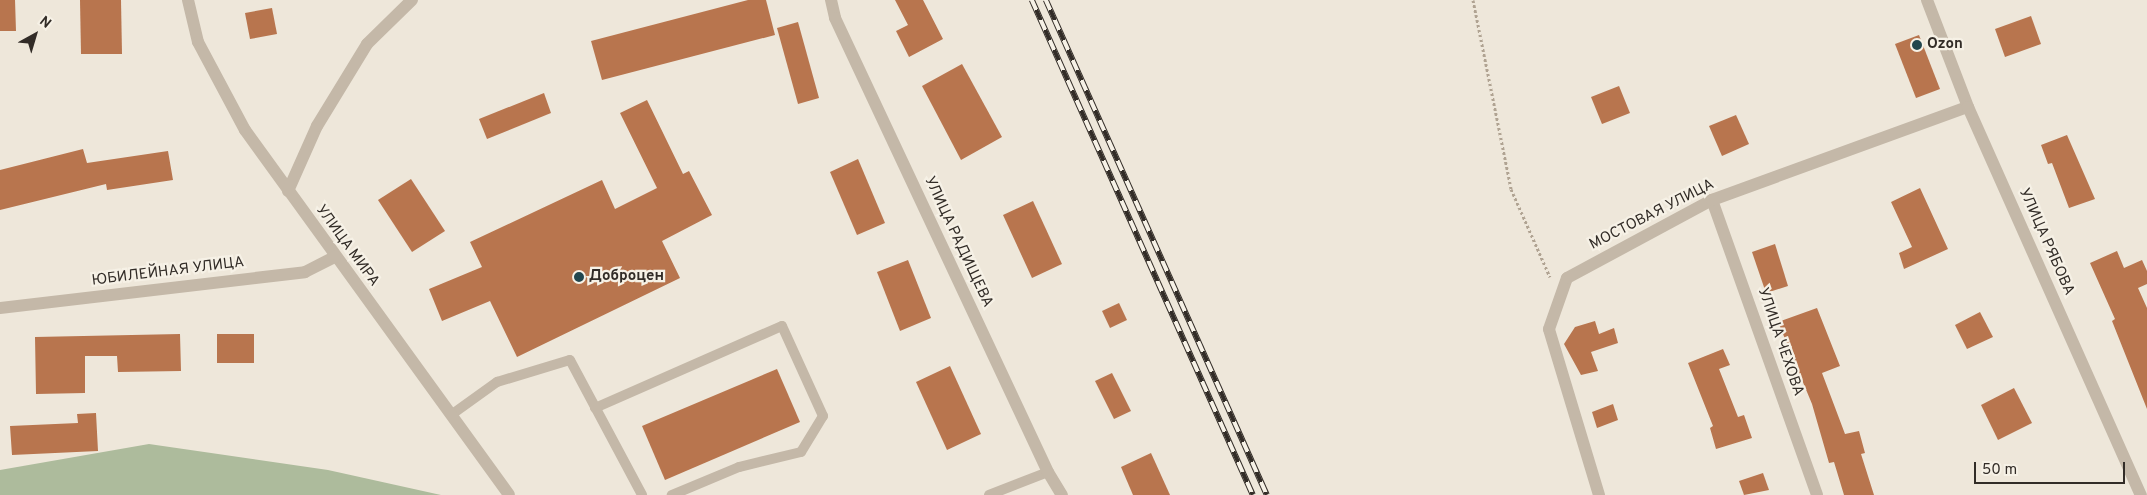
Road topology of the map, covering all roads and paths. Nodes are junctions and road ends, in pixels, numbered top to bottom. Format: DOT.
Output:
graph roads {
  1 [pos="188,0"];
  2 [pos="412,0"];
  3 [pos="832,0"];
  4 [pos="1472,0"];
  5 [pos="1927,0"];
  6 [pos="1968,107"];
  7 [pos="288,191"];
  8 [pos="1712,200"];
  9 [pos="335,257"];
  10 [pos="1559,299"];
  11 [pos="0,308"];
  12 [pos="596,408"];
  13 [pos="451,415"];
  14 [pos="1048,472"];
  15 [pos="509,495"];
  16 [pos="642,495"];
  17 [pos="672,495"];
  18 [pos="989,495"];
  19 [pos="1062,495"];
  20 [pos="1598,495"];
  21 [pos="1816,495"];
  22 [pos="2141,495"];
  1 -- 7 [label="street, УЛИЦА МИРА"];
  2 -- 7 [label="street"];
  3 -- 14 [label="street, УЛИЦА РАДИЩЕВА"];
  4 -- 10 [label="path"];
  5 -- 6 [label="street, УЛИЦА РЯБОВА"];
  6 -- 8 [label="street, МОСТОВАЯ УЛИЦА"];
  6 -- 22 [label="street, УЛИЦА РЯБОВА"];
  7 -- 9 [label="street, УЛИЦА МИРА"];
  8 -- 10 [label="street, МОСТОВАЯ УЛИЦА"];
  8 -- 21 [label="street, УЛИЦА ЧЕХОВА"];
  9 -- 11 [label="street, ЮБИЛЕЙНАЯ УЛИЦА"];
  9 -- 13 [label="street, УЛИЦА МИРА"];
  10 -- 20 [label="street, МОСТОВАЯ УЛИЦА"];
  12 -- 13 [label="lane"];
  12 -- 16 [label="lane"];
  12 -- 17 [label="lane"];
  13 -- 15 [label="street, УЛИЦА МИРА"];
  14 -- 18 [label="lane"];
  14 -- 19 [label="street, УЛИЦА РАДИЩЕВА"];
}
